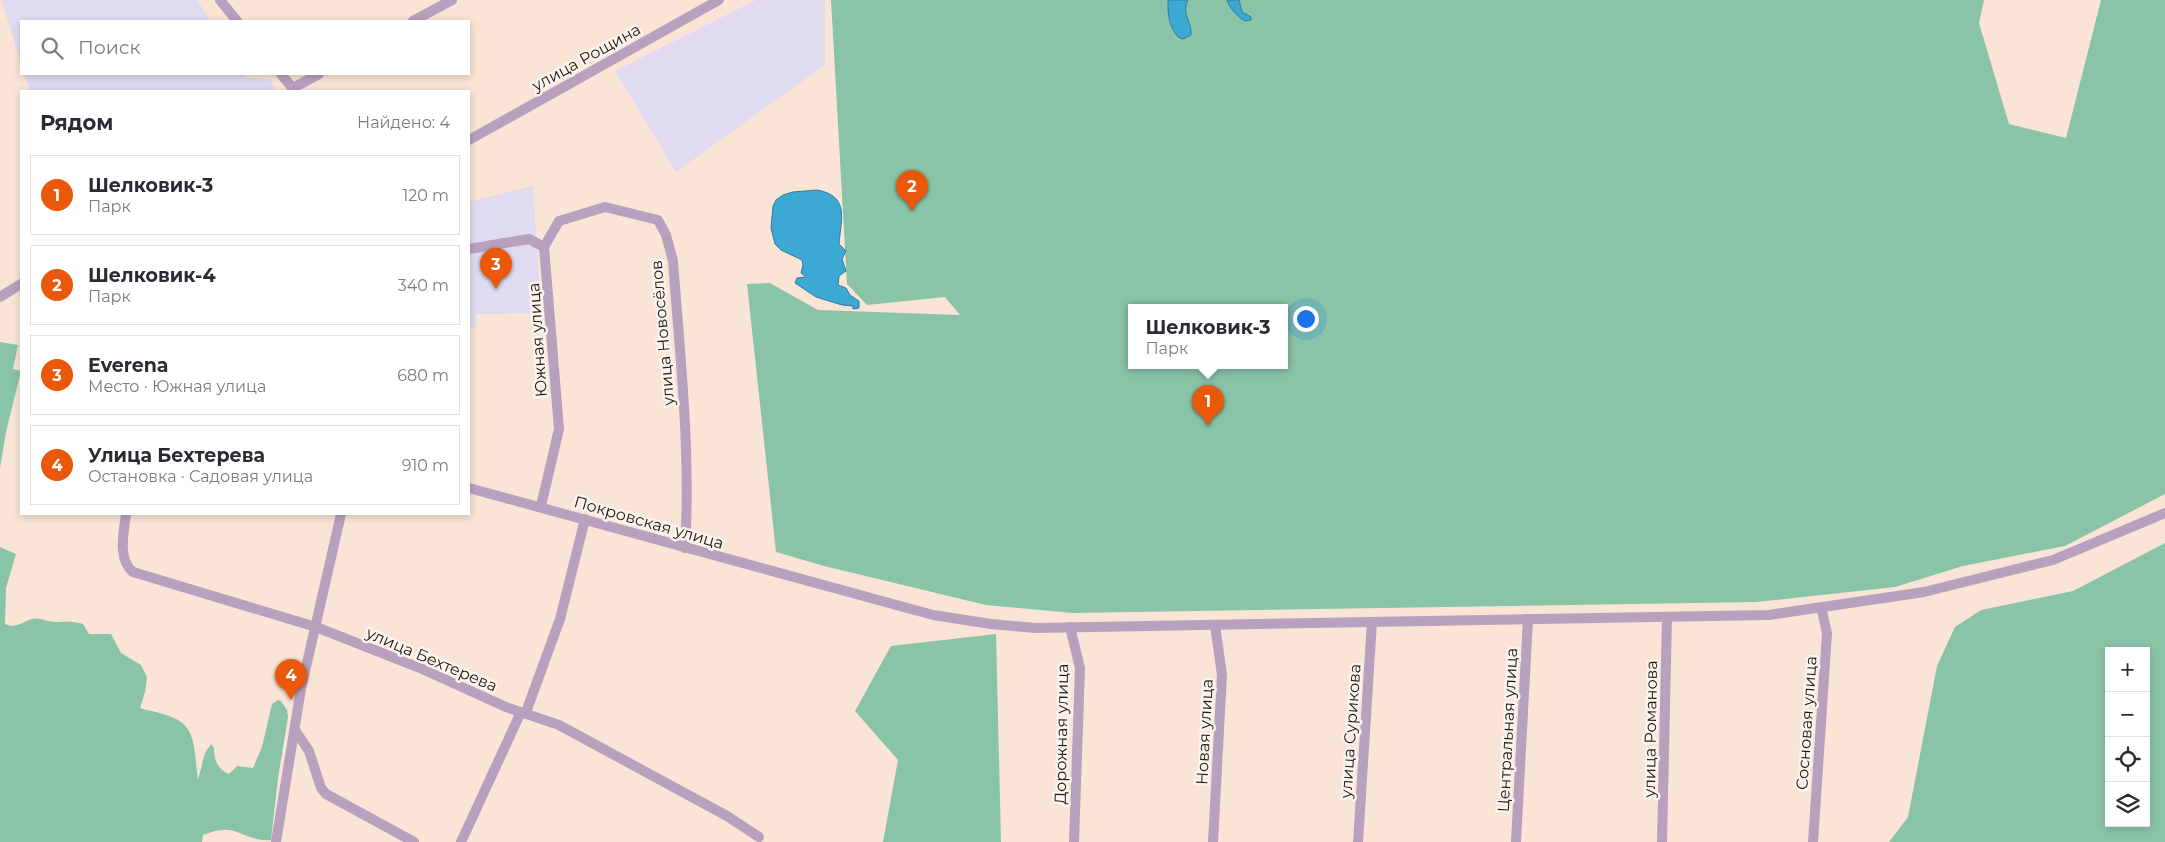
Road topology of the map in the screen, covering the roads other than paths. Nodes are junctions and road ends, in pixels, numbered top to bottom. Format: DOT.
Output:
graph roads {
  1 [pos="452,0"];
  2 [pos="696,0"];
  3 [pos="719,0"];
  4 [pos="223,1"];
  5 [pos="698,11"];
  6 [pos="236,20"];
  7 [pos="415,20"];
  8 [pos="282,75"];
  9 [pos="317,75"];
  10 [pos="294,90"];
  11 [pos="470,139"];
  12 [pos="544,246"];
  13 [pos="470,249"];
  14 [pos="20,285"];
  15 [pos="0,297"];
  16 [pos="470,488"];
  17 [pos="541,506"];
  18 [pos="2165,513"];
  19 [pos="126,515"];
  20 [pos="341,515"];
  21 [pos="586,519"];
  22 [pos="685,548"];
  23 [pos="1821,607"];
  24 [pos="1667,617"];
  25 [pos="1528,619"];
  26 [pos="1372,622"];
  27 [pos="1215,625"];
  28 [pos="316,627"];
  29 [pos="1070,627"];
  30 [pos="523,712"];
  31 [pos="295,730"];
  32 [pos="759,837"];
  33 [pos="276,842"];
  34 [pos="414,842"];
  35 [pos="461,842"];
  36 [pos="1074,842"];
  37 [pos="1214,842"];
  38 [pos="1358,842"];
  39 [pos="1516,842"];
  40 [pos="1662,842"];
  41 [pos="1813,842"];
  1 -- 7 [label="street"];
  2 -- 5 [label="street"];
  3 -- 5 [label="street, улица Рощина"];
  4 -- 6 [label="street"];
  5 -- 11 [label="street, улица Рощина"];
  8 -- 10 [label="street"];
  9 -- 10 [label="street"];
  12 -- 13 [label="street"];
  12 -- 17 [label="street, Южная улица"];
  12 -- 22 [label="street, улица Новосёлов"];
  14 -- 15 [label="street"];
  16 -- 17 [label="street, Покровская улица"];
  17 -- 21 [label="street, Покровская улица"];
  18 -- 23 [label="street, Покровская улица"];
  19 -- 28 [label="street, улица Бехтерева"];
  20 -- 28 [label="street"];
  21 -- 22 [label="street, Покровская улица"];
  21 -- 30 [label="street"];
  22 -- 29 [label="street, Покровская улица"];
  23 -- 24 [label="street, Покровская улица"];
  23 -- 41 [label="street, Сосновая улица"];
  24 -- 25 [label="street, Покровская улица"];
  24 -- 40 [label="street, улица Романова"];
  25 -- 26 [label="street, Покровская улица"];
  25 -- 39 [label="street, Центральная улица"];
  26 -- 27 [label="street, Покровская улица"];
  26 -- 38 [label="street, улица Сурикова"];
  27 -- 29 [label="street, Покровская улица"];
  27 -- 37 [label="street, Новая улица"];
  28 -- 30 [label="street, улица Бехтерева"];
  28 -- 31 [label="street"];
  29 -- 36 [label="street, Дорожная улица"];
  30 -- 32 [label="street, улица Бехтерева"];
  30 -- 35 [label="street"];
  31 -- 33 [label="street"];
  31 -- 34 [label="street"];
}
